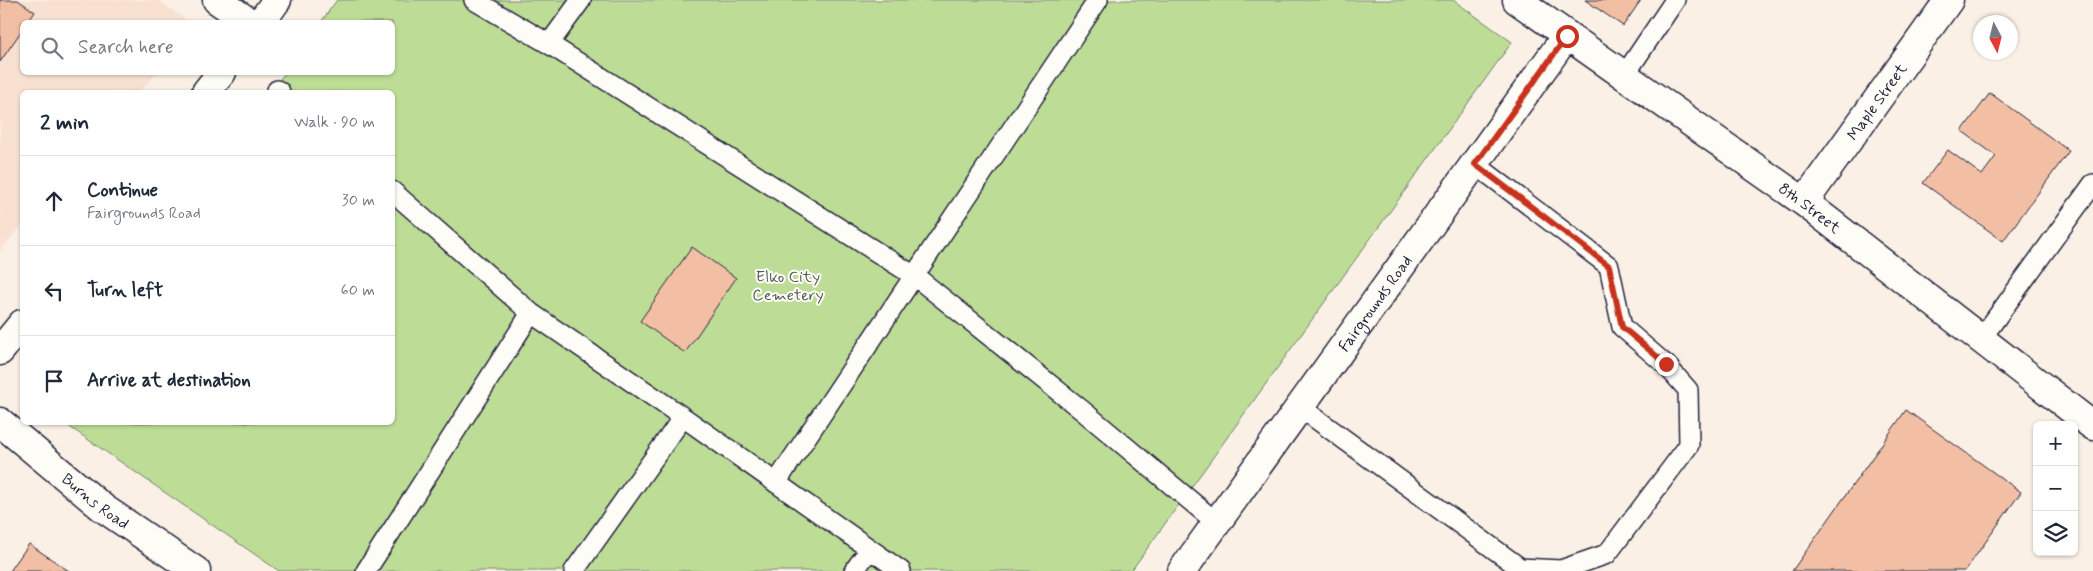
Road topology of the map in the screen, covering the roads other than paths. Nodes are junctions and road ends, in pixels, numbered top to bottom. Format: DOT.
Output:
graph roads {
  1 [pos="217,0"];
  2 [pos="277,0"];
  3 [pos="474,0"];
  4 [pos="581,0"];
  5 [pos="1098,0"];
  6 [pos="1517,0"];
  7 [pos="1675,0"];
  8 [pos="1949,0"];
  9 [pos="246,20"];
  10 [pos="262,20"];
  11 [pos="1567,36"];
  12 [pos="549,44"];
  13 [pos="220,75"];
  14 [pos="1624,76"];
  15 [pos="208,90"];
  16 [pos="1475,164"];
  17 [pos="2093,184"];
  18 [pos="395,194"];
  19 [pos="1804,202"];
  20 [pos="916,277"];
  21 [pos="531,313"];
  22 [pos="20,326"];
  23 [pos="1981,339"];
  24 [pos="0,351"];
  25 [pos="1300,407"];
  26 [pos="683,417"];
  27 [pos="0,422"];
  28 [pos="2093,426"];
  29 [pos="776,483"];
  30 [pos="1217,523"];
  31 [pos="869,550"];
  32 [pos="196,571"];
  33 [pos="366,571"];
  34 [pos="574,571"];
  35 [pos="854,571"];
  36 [pos="900,571"];
  37 [pos="1182,571"];
  1 -- 9 [label="street"];
  2 -- 10 [label="street"];
  3 -- 12 [label="lane"];
  4 -- 12 [label="lane"];
  5 -- 20 [label="lane"];
  6 -- 11 [label="street, 8th Street"];
  7 -- 14 [label="lane"];
  8 -- 19 [label="street, Maple Street"];
  11 -- 14 [label="street, 8th Street"];
  11 -- 16 [label="street, Fairgrounds Road"];
  12 -- 20 [label="lane"];
  13 -- 15 [label="street"];
  14 -- 19 [label="street, 8th Street"];
  16 -- 25 [label="street, Fairgrounds Road"];
  16 -- 25 [label="lane"];
  17 -- 23 [label="lane"];
  18 -- 21 [label="lane"];
  19 -- 23 [label="street, 8th Street"];
  20 -- 29 [label="lane"];
  20 -- 30 [label="lane"];
  21 -- 26 [label="lane"];
  21 -- 33 [label="lane"];
  22 -- 24 [label="street"];
  23 -- 28 [label="street, 8th Street"];
  25 -- 30 [label="street, Fairgrounds Road"];
  26 -- 29 [label="lane"];
  26 -- 34 [label="lane"];
  27 -- 32 [label="street, Burns Road"];
  29 -- 31 [label="lane"];
  30 -- 37 [label="street, Fairgrounds Road"];
  31 -- 35 [label="lane"];
  31 -- 36 [label="lane"];
}
